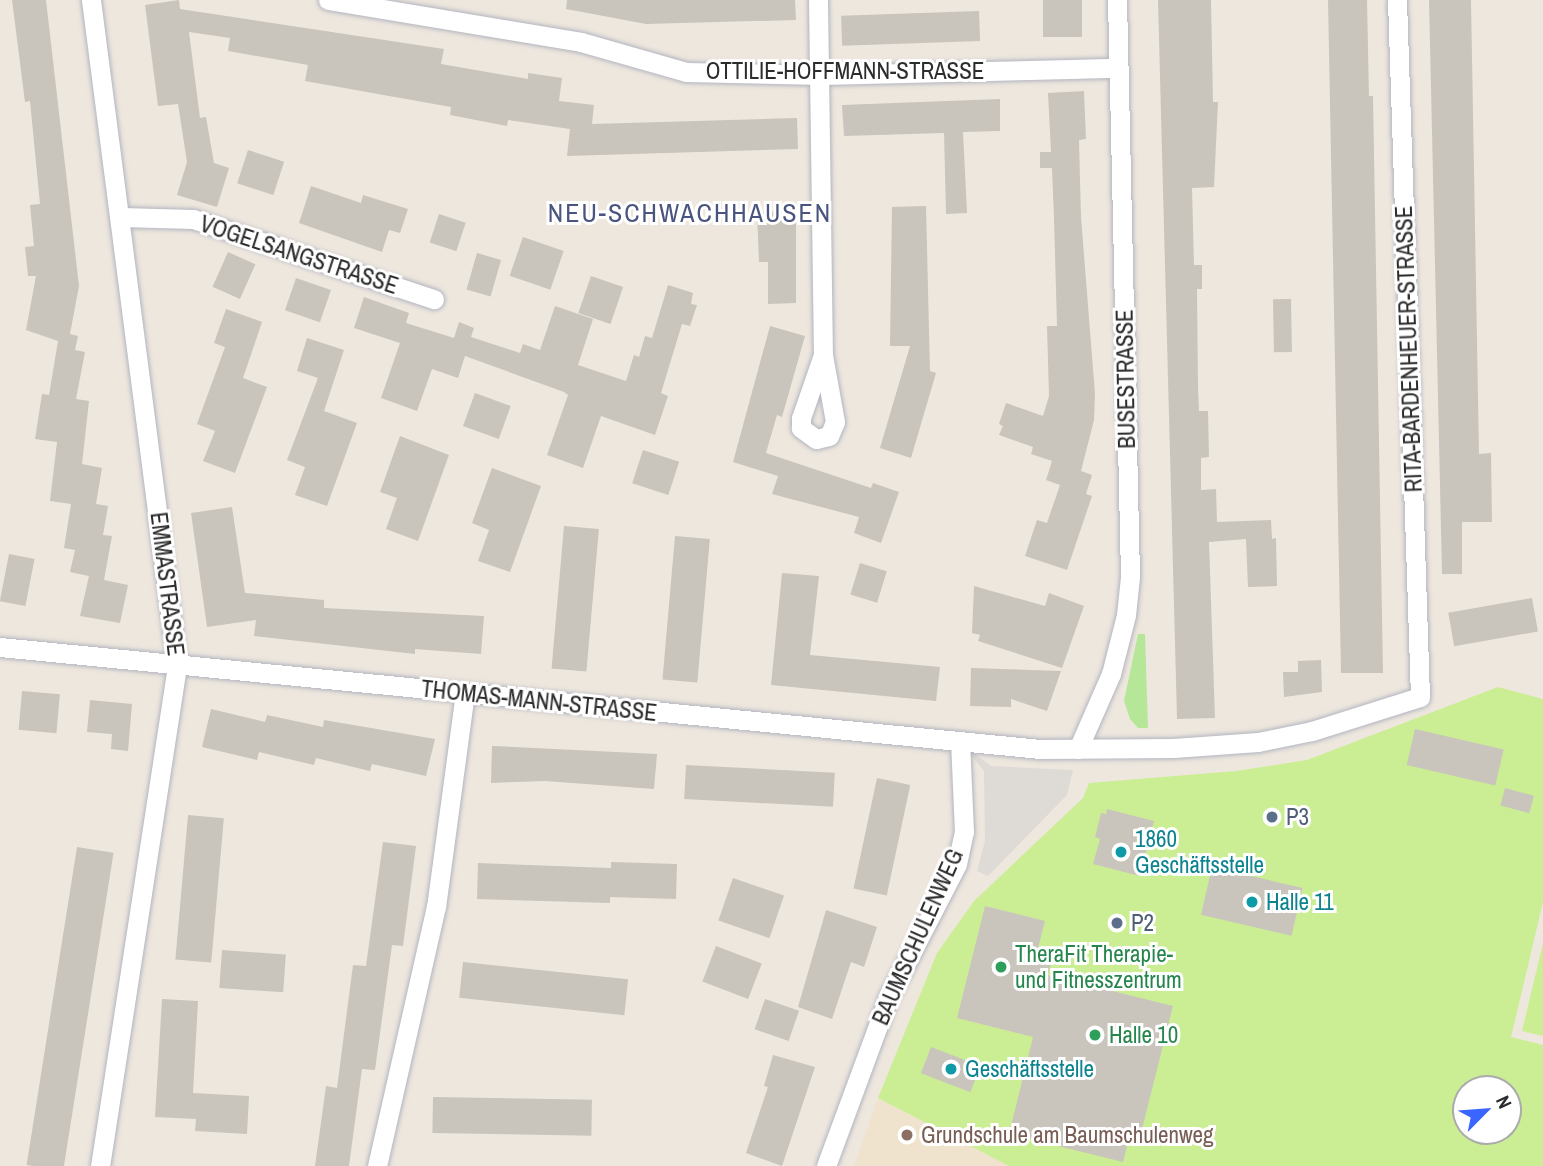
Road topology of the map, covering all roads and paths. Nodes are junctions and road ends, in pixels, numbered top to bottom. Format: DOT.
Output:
graph roads {
  1 [pos="91,0"];
  2 [pos="328,0"];
  3 [pos="818,0"];
  4 [pos="1117,0"];
  5 [pos="1397,0"];
  6 [pos="1118,68"];
  7 [pos="822,75"];
  8 [pos="121,217"];
  9 [pos="433,299"];
  10 [pos="822,355"];
  11 [pos="0,647"];
  12 [pos="177,666"];
  13 [pos="465,694"];
  14 [pos="1420,697"];
  15 [pos="960,742"];
  16 [pos="1078,749"];
  17 [pos="100,1166"];
  18 [pos="377,1166"];
  19 [pos="827,1166"];
  1 -- 8 [label="street, EMMASTRASSE"];
  2 -- 7 [label="street, OTTILIE-HOFFMANN-STRASSE"];
  3 -- 7 [label="street"];
  4 -- 6 [label="street, BUSESTRASSE"];
  5 -- 14 [label="street, RITA-BARDENHEUER-STRASSE"];
  6 -- 7 [label="street, OTTILIE-HOFFMANN-STRASSE"];
  6 -- 16 [label="street, BUSESTRASSE"];
  7 -- 10 [label="street"];
  8 -- 9 [label="street, VOGELSANGSTRASSE"];
  8 -- 12 [label="street, EMMASTRASSE"];
  11 -- 12 [label="street, THOMAS-MANN-STRASSE"];
  12 -- 13 [label="street, THOMAS-MANN-STRASSE"];
  12 -- 17 [label="street, EMMASTRASSE"];
  13 -- 15 [label="street, THOMAS-MANN-STRASSE"];
  13 -- 18 [label="street"];
  14 -- 16 [label="street, THOMAS-MANN-STRASSE"];
  15 -- 16 [label="street, THOMAS-MANN-STRASSE"];
  15 -- 19 [label="street, BAUMSCHULENWEG"];
}
